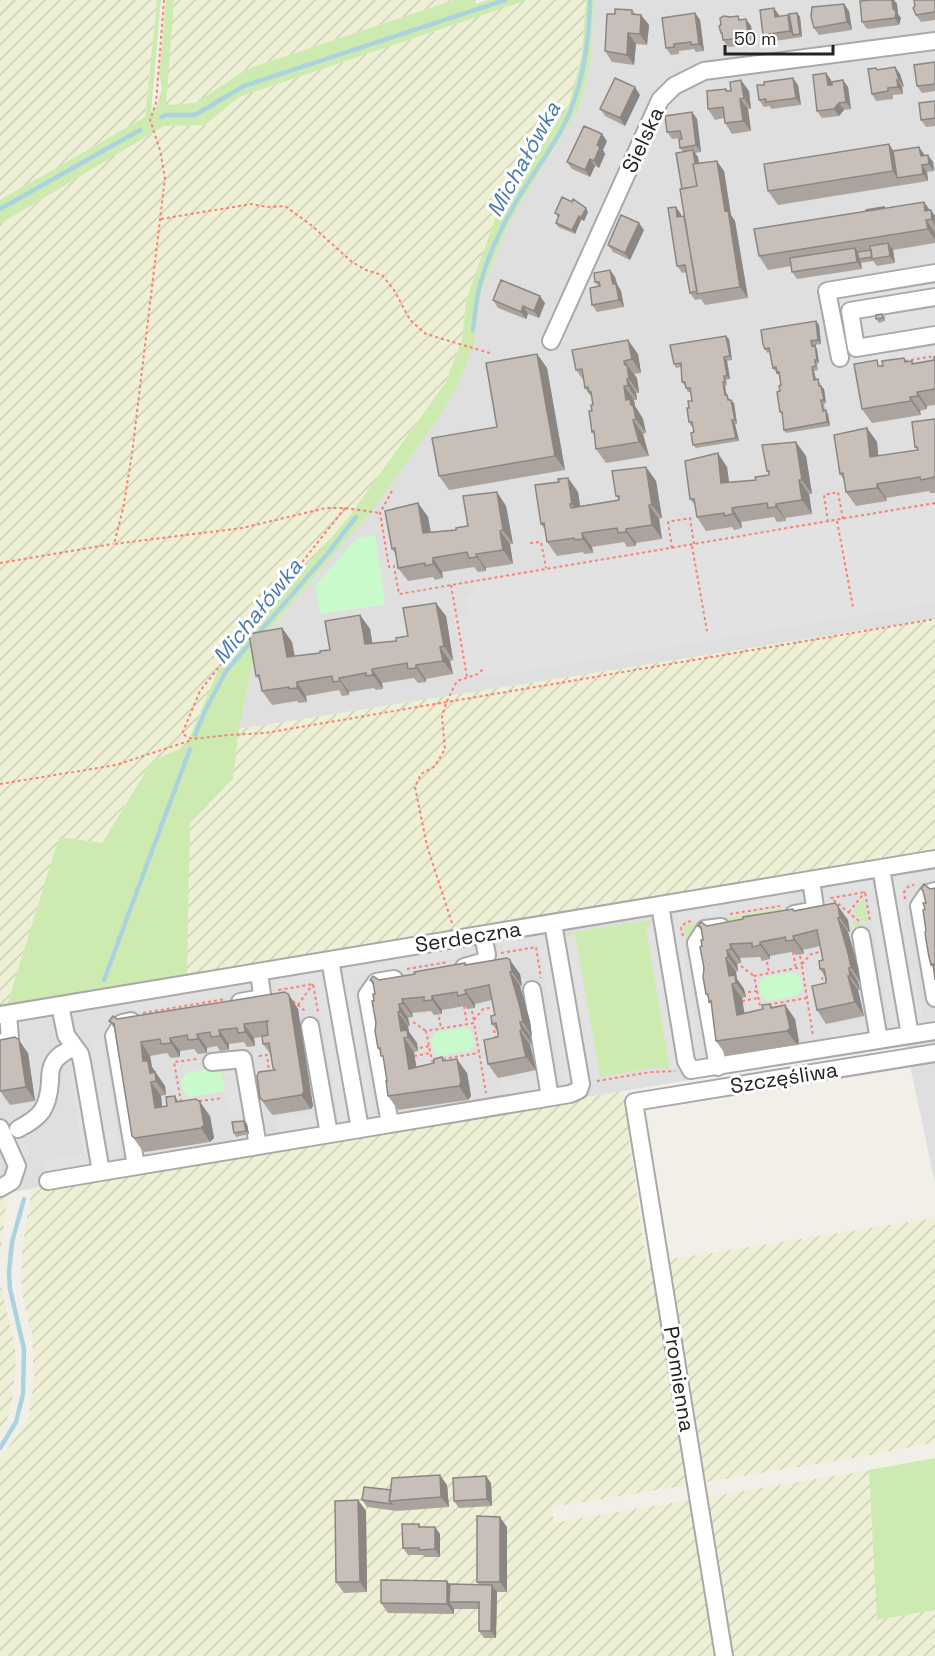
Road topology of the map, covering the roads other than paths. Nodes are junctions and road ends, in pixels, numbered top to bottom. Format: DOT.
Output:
graph roads {
  1 [pos="935,42"];
  2 [pos="935,273"];
  3 [pos="935,297"];
  4 [pos="935,335"];
  5 [pos="551,341"];
  6 [pos="840,358"];
  7 [pos="935,859"];
  8 [pos="881,868"];
  9 [pos="811,880"];
  10 [pos="935,891"];
  11 [pos="660,905"];
  12 [pos="780,911"];
  13 [pos="735,919"];
  14 [pos="554,923"];
  15 [pos="483,935"];
  16 [pos="861,936"];
  17 [pos="330,960"];
  18 [pos="451,965"];
  19 [pos="259,972"];
  20 [pos="407,973"];
  21 [pos="537,986"];
  22 [pos="935,998"];
  23 [pos="230,1001"];
  24 [pos="60,1005"];
  25 [pos="4,1015"];
  26 [pos="140,1017"];
  27 [pos="310,1026"];
  28 [pos="935,1031"];
  29 [pos="910,1035"];
  30 [pos="879,1040"];
  31 [pos="0,1044"];
  32 [pos="74,1047"];
  33 [pos="935,1053"];
  34 [pos="205,1060"];
  35 [pos="718,1067"];
  36 [pos="550,1097"];
  37 [pos="634,1102"];
  38 [pos="390,1124"];
  39 [pos="0,1128"];
  40 [pos="18,1129"];
  41 [pos="360,1129"];
  42 [pos="329,1134"];
  43 [pos="258,1146"];
  44 [pos="136,1166"];
  45 [pos="101,1172"];
  46 [pos="48,1181"];
  47 [pos="0,1188"];
  48 [pos="724,1656"];
  1 -- 5 [label="street, Sielska"];
  2 -- 6 [label="street"];
  3 -- 4 [label="street"];
  7 -- 8 [label="street, Serdeczna"];
  8 -- 9 [label="street, Serdeczna"];
  8 -- 29 [label="street"];
  9 -- 11 [label="street, Serdeczna"];
  9 -- 12 [label="street"];
  10 -- 22 [label="street"];
  11 -- 14 [label="street, Serdeczna"];
  11 -- 35 [label="street"];
  13 -- 35 [label="street"];
  14 -- 15 [label="street, Serdeczna"];
  14 -- 36 [label="street"];
  15 -- 17 [label="street, Serdeczna"];
  15 -- 18 [label="street"];
  16 -- 30 [label="street"];
  17 -- 19 [label="street, Serdeczna"];
  17 -- 41 [label="street"];
  19 -- 23 [label="street"];
  19 -- 24 [label="street, Serdeczna"];
  20 -- 38 [label="street"];
  21 -- 36 [label="street"];
  24 -- 25 [label="street, Serdeczna"];
  24 -- 32 [label="street"];
  25 -- 31 [label="street"];
  26 -- 44 [label="street"];
  27 -- 42 [label="street"];
  28 -- 29 [label="street"];
  29 -- 30 [label="street"];
  30 -- 35 [label="street"];
  32 -- 40 [label="street"];
  32 -- 45 [label="street"];
  33 -- 37 [label="street, Szczęśliwa"];
  34 -- 43 [label="street"];
  36 -- 38 [label="street"];
  37 -- 48 [label="street, Promienna"];
  38 -- 41 [label="street"];
  39 -- 47 [label="street"];
  41 -- 42 [label="street"];
  42 -- 43 [label="street"];
  43 -- 44 [label="street"];
  44 -- 45 [label="street"];
  45 -- 46 [label="street"];
}
